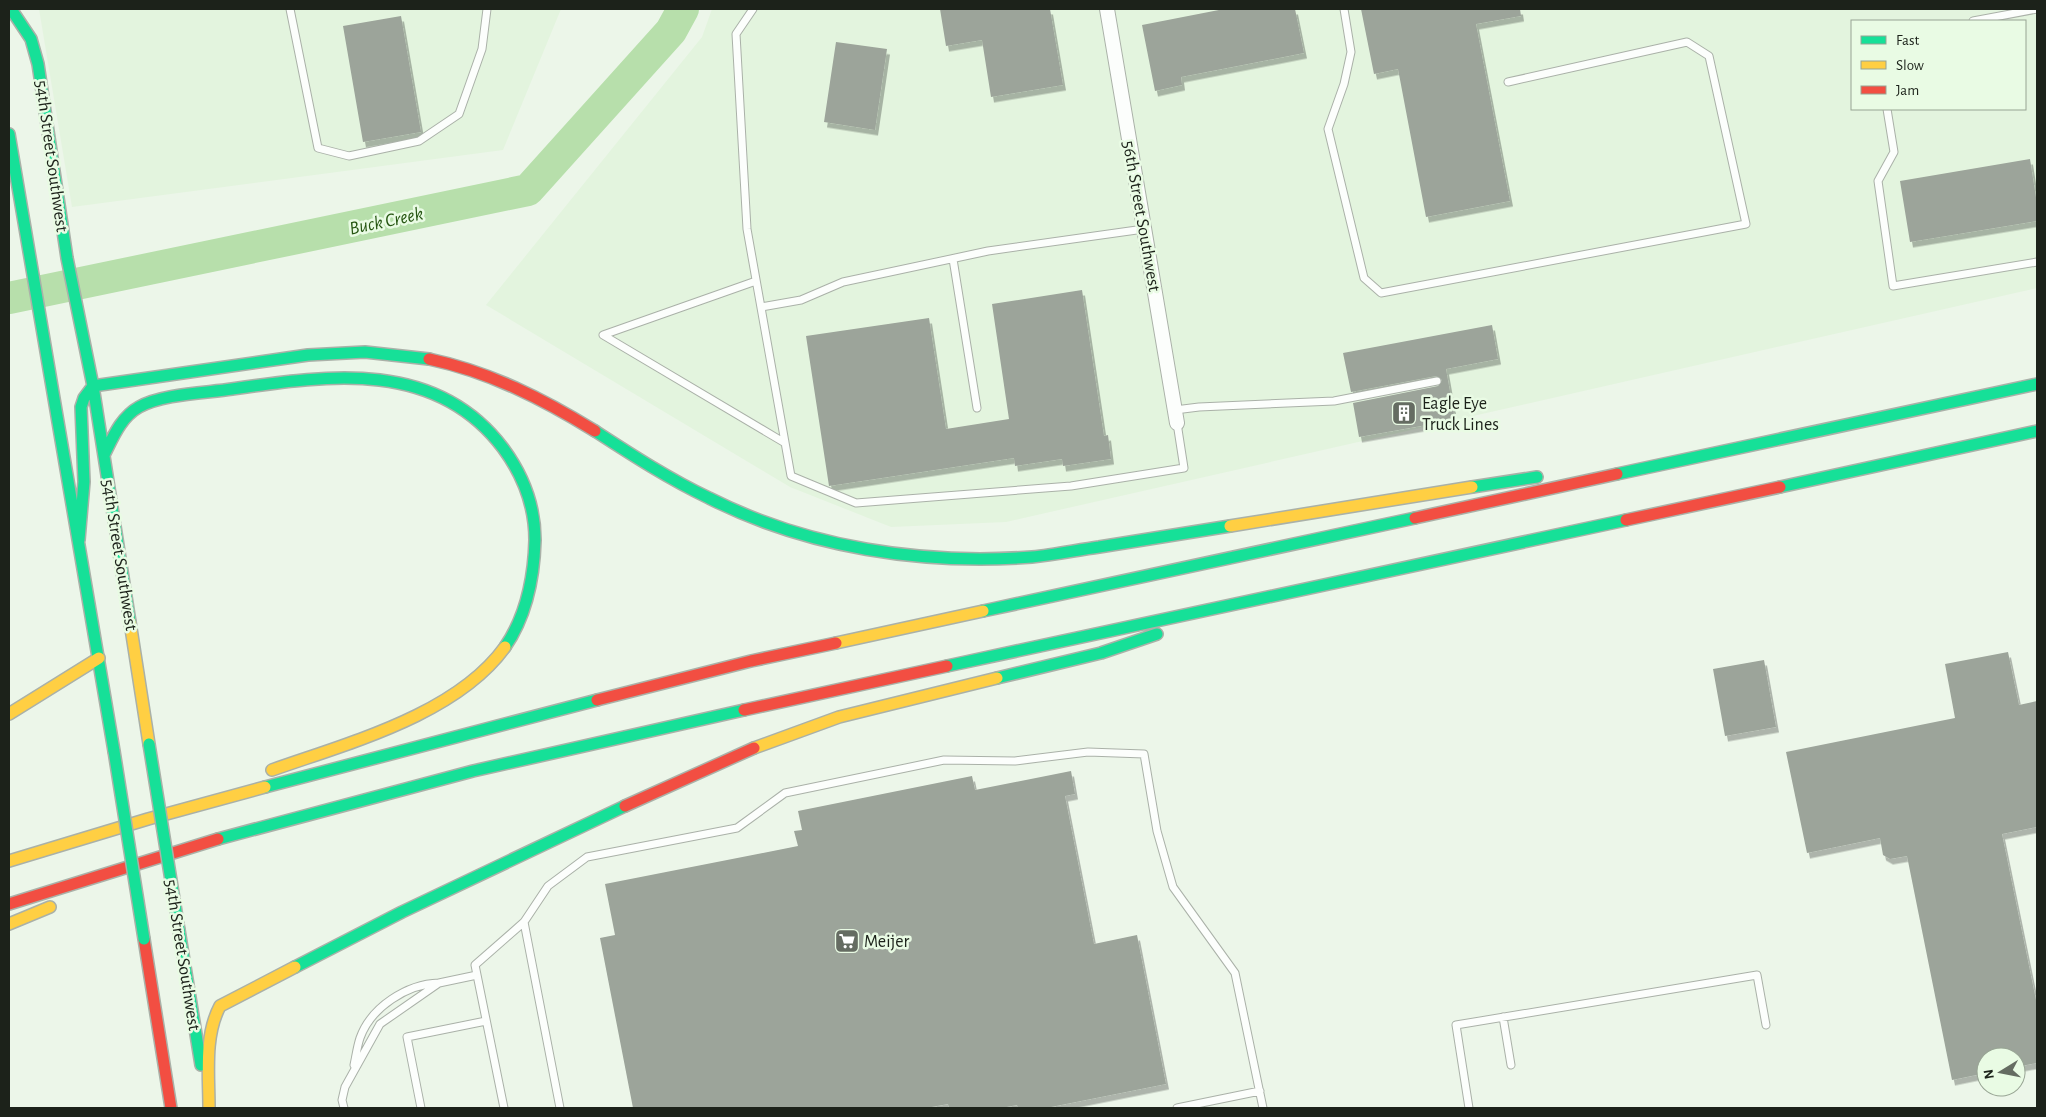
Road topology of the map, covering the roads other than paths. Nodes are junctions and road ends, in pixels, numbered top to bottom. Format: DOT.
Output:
graph roads {
  1 [pos="11,9"];
  2 [pos="290,9"];
  3 [pos="487,9"];
  4 [pos="753,9"];
  5 [pos="1107,9"];
  6 [pos="1344,9"];
  7 [pos="2037,9"];
  8 [pos="1978,20"];
  9 [pos="1508,82"];
  10 [pos="1887,110"];
  11 [pos="9,134"];
  12 [pos="1144,229"];
  13 [pos="954,259"];
  14 [pos="2037,262"];
  15 [pos="756,281"];
  16 [pos="761,307"];
  17 [pos="1438,382"];
  18 [pos="2037,384"];
  19 [pos="93,386"];
  20 [pos="976,408"];
  21 [pos="1176,417"];
  22 [pos="2037,432"];
  23 [pos="2037,438"];
  24 [pos="785,443"];
  25 [pos="1968,446"];
  26 [pos="1740,448"];
  27 [pos="104,455"];
  28 [pos="1569,472"];
  29 [pos="1550,475"];
  30 [pos="79,540"];
  31 [pos="1244,602"];
  32 [pos="99,658"];
  33 [pos="9,714"];
  34 [pos="148,818"];
  35 [pos="240,832"];
  36 [pos="9,861"];
  37 [pos="86,892"];
  38 [pos="59,903"];
  39 [pos="9,904"];
  40 [pos="524,922"];
  41 [pos="9,924"];
  42 [pos="477,975"];
  43 [pos="439,983"];
  44 [pos="1503,1017"];
  45 [pos="486,1021"];
  46 [pos="1766,1025"];
  47 [pos="1511,1065"];
  48 [pos="353,1071"];
  49 [pos="1260,1091"];
  50 [pos="171,1108"];
  51 [pos="209,1108"];
  52 [pos="344,1108"];
  53 [pos="421,1108"];
  54 [pos="504,1108"];
  55 [pos="560,1108"];
  56 [pos="1177,1108"];
  57 [pos="1263,1108"];
  58 [pos="1470,1108"];
  1 -- 19 [label="main road, 54th Street Southwest"];
  2 -- 3 [label="lane"];
  4 -- 15 [label="lane"];
  5 -- 12 [label="street, 56th Street Southwest"];
  6 -- 9 [label="lane"];
  7 -- 8 [label="lane"];
  10 -- 14 [label="lane"];
  11 -- 30 [label="main road, 54th Street Southwest"];
  12 -- 13 [label="lane"];
  12 -- 21 [label="street, 56th Street Southwest"];
  13 -- 16 [label="lane"];
  13 -- 20 [label="lane"];
  15 -- 16 [label="lane"];
  15 -- 24 [label="lane"];
  16 -- 24 [label="lane"];
  17 -- 21 [label="lane"];
  18 -- 26 [label="main road"];
  19 -- 27 [label="main road, 54th Street Southwest"];
  19 -- 29 [label="main road"];
  19 -- 30 [label="main road"];
  21 -- 24 [label="lane"];
  22 -- 25 [label="main road"];
  23 -- 25 [label="main road"];
  25 -- 31 [label="main road"];
  26 -- 28 [label="main road"];
  26 -- 34 [label="main road"];
  27 -- 34 [label="main road"];
  27 -- 51 [label="main road, 54th Street Southwest, bridge"];
  30 -- 32 [label="main road, 54th Street Southwest"];
  31 -- 35 [label="main road"];
  31 -- 51 [label="main road"];
  32 -- 33 [label="main road"];
  32 -- 50 [label="main road, 54th Street Southwest, bridge"];
  34 -- 36 [label="main road"];
  35 -- 37 [label="main road"];
  35 -- 39 [label="main road"];
  38 -- 41 [label="main road"];
  40 -- 42 [label="lane"];
  40 -- 49 [label="lane"];
  40 -- 55 [label="lane"];
  42 -- 43 [label="lane"];
  42 -- 45 [label="lane"];
  43 -- 48 [label="lane"];
  43 -- 48 [label="lane"];
  44 -- 46 [label="lane"];
  44 -- 47 [label="lane"];
  44 -- 58 [label="lane"];
  45 -- 53 [label="lane"];
  45 -- 54 [label="lane"];
  48 -- 52 [label="lane"];
  49 -- 56 [label="lane"];
  49 -- 57 [label="lane"];
}
